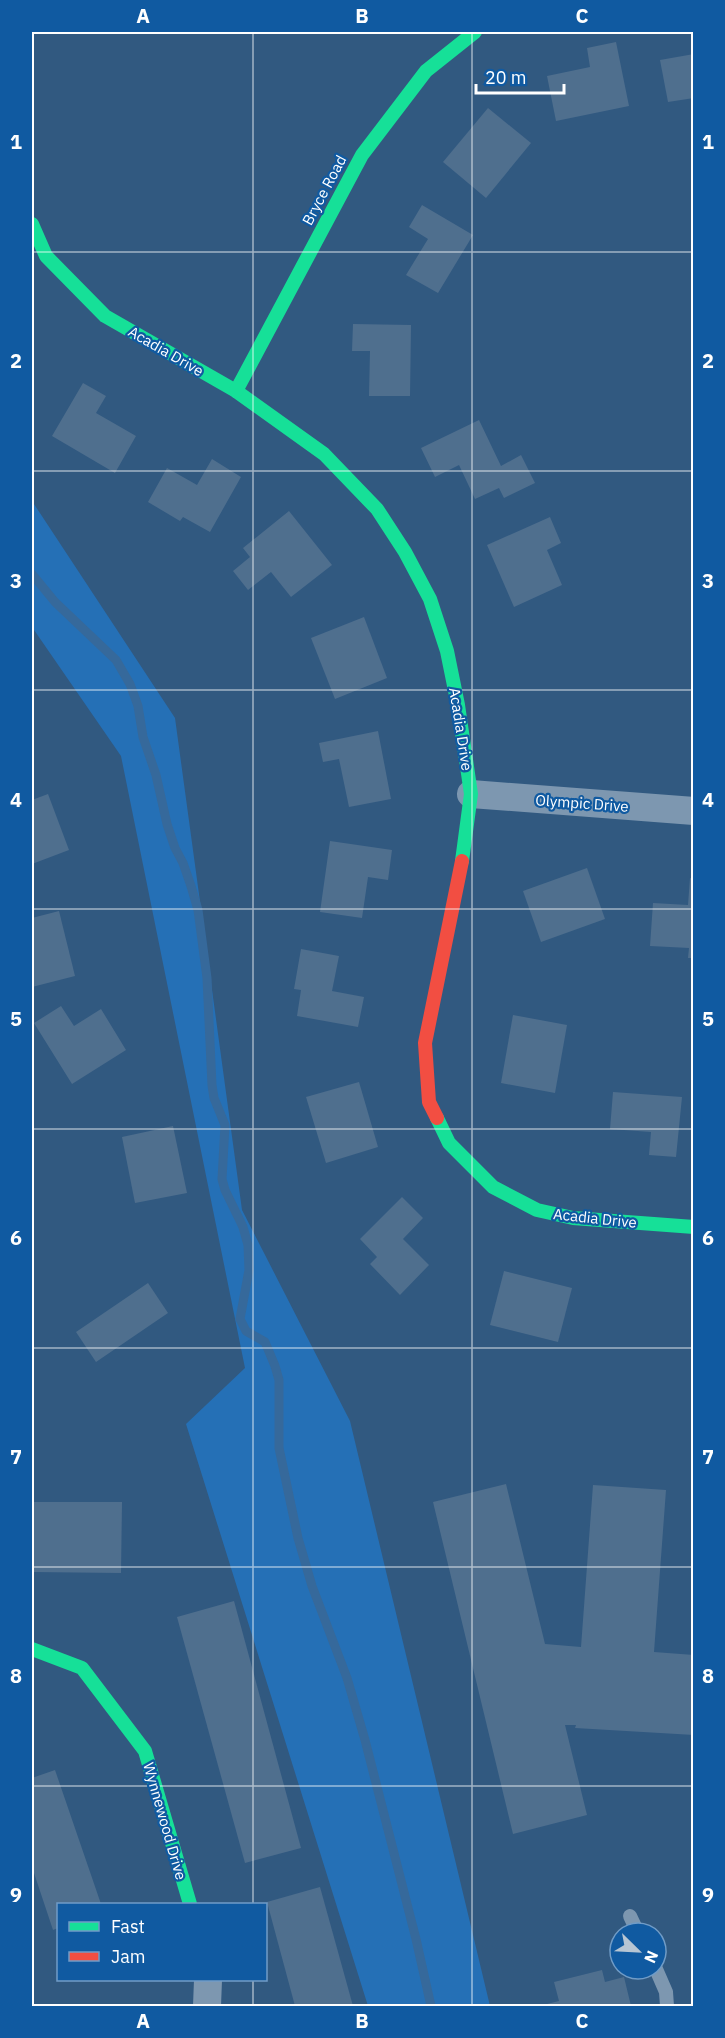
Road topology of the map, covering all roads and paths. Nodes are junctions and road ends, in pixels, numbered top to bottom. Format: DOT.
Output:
graph roads {
  1 [pos="475,32"];
  2 [pos="32,224"];
  3 [pos="236,391"];
  4 [pos="471,794"];
  5 [pos="693,811"];
  6 [pos="693,1227"];
  7 [pos="32,1649"];
  8 [pos="189,1903"];
  9 [pos="630,1916"];
  10 [pos="632,1921"];
  11 [pos="208,1981"];
  12 [pos="661,1981"];
  13 [pos="207,2007"];
  14 [pos="667,2007"];
  1 -- 3 [label="street, Bryce Road"];
  2 -- 3 [label="street, Acadia Drive"];
  3 -- 4 [label="street, Acadia Drive"];
  4 -- 5 [label="street, Olympic Drive"];
  4 -- 6 [label="street, Acadia Drive"];
  7 -- 8 [label="street, Wynnewood Drive"];
  9 -- 10 [label="lane"];
  11 -- 13 [label="street"];
  12 -- 14 [label="lane"];
}
